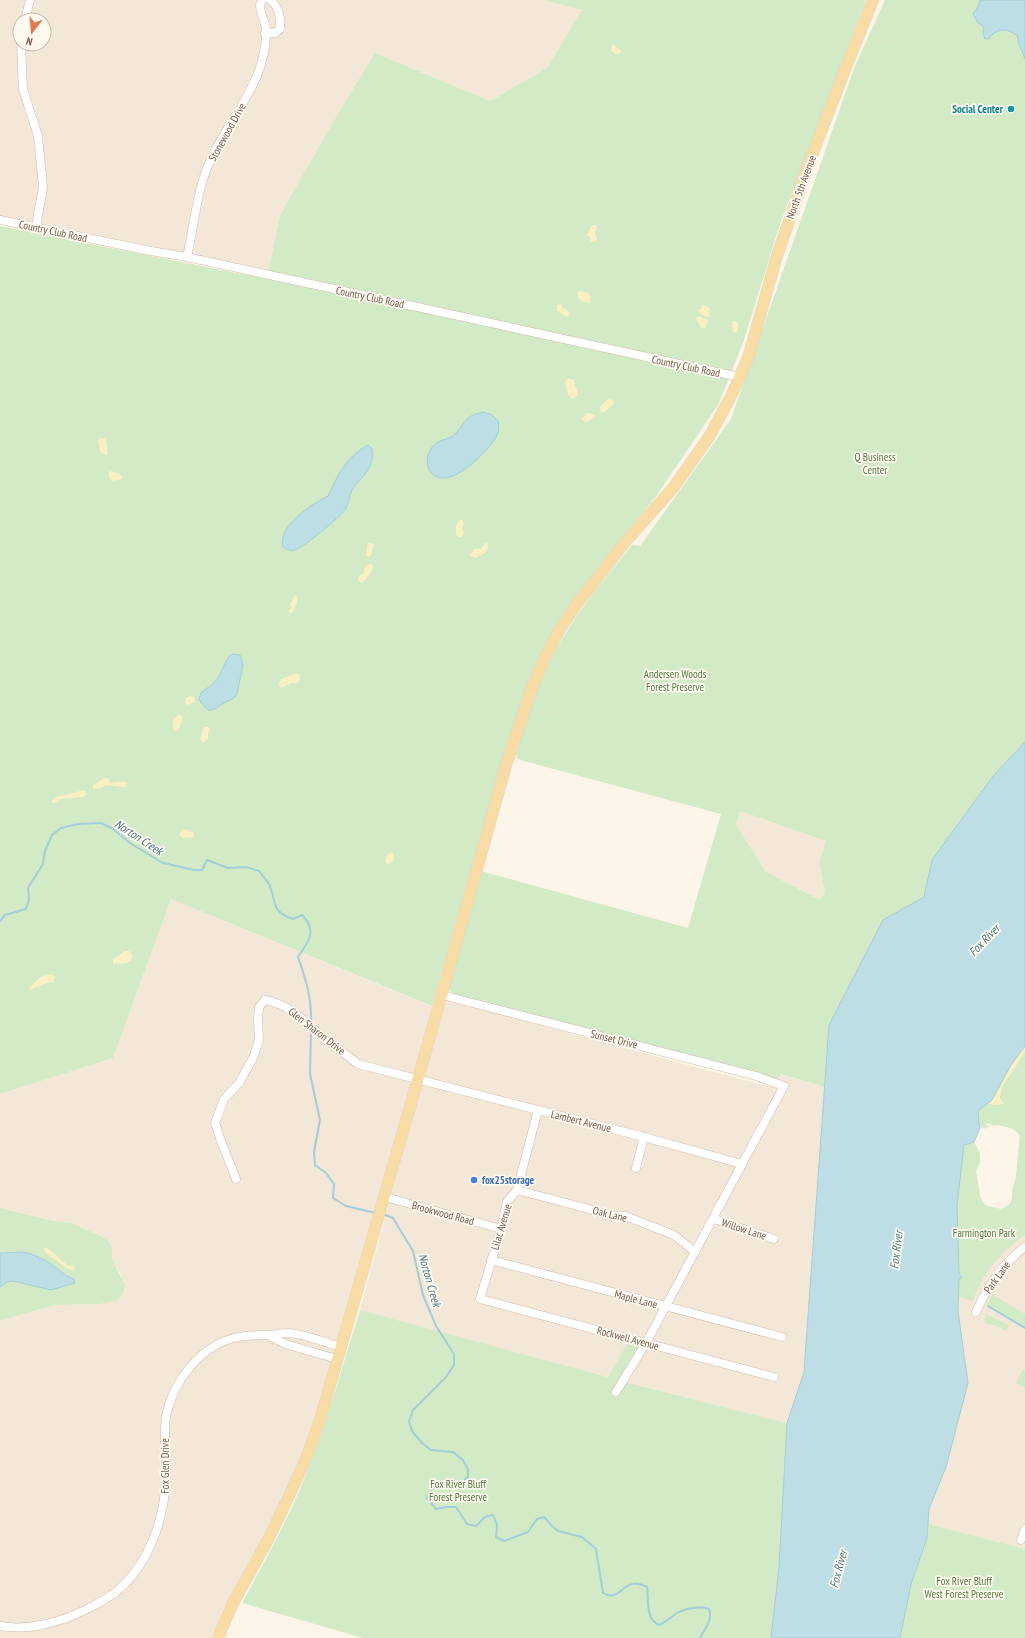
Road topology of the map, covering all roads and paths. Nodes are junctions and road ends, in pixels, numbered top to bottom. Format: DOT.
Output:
graph roads {
  1 [pos="30,0"];
  2 [pos="262,0"];
  3 [pos="270,0"];
  4 [pos="873,0"];
  5 [pos="27,12"];
  6 [pos="265,33"];
  7 [pos="21,52"];
  8 [pos="0,220"];
  9 [pos="36,227"];
  10 [pos="187,257"];
  11 [pos="739,377"];
  12 [pos="442,995"];
  13 [pos="418,1079"];
  14 [pos="538,1110"];
  15 [pos="644,1137"];
  16 [pos="742,1164"];
  17 [pos="636,1168"];
  18 [pos="236,1179"];
  19 [pos="517,1190"];
  20 [pos="383,1201"];
  21 [pos="714,1219"];
  22 [pos="501,1229"];
  23 [pos="774,1239"];
  24 [pos="1025,1247"];
  25 [pos="695,1252"];
  26 [pos="491,1260"];
  27 [pos="481,1299"];
  28 [pos="666,1307"];
  29 [pos="976,1312"];
  30 [pos="268,1335"];
  31 [pos="782,1337"];
  32 [pos="646,1343"];
  33 [pos="340,1347"];
  34 [pos="337,1359"];
  35 [pos="774,1377"];
  36 [pos="616,1392"];
  37 [pos="1025,1529"];
  38 [pos="1021,1540"];
  39 [pos="0,1626"];
  40 [pos="218,1638"];
  1 -- 5 [label="street"];
  2 -- 6 [label="street, Stonewood Drive"];
  3 -- 6 [label="street"];
  4 -- 11 [label="main road, North 5th Avenue"];
  6 -- 10 [label="street, Stonewood Drive"];
  7 -- 9 [label="street"];
  8 -- 9 [label="street, Country Club Road"];
  9 -- 10 [label="street, Country Club Road"];
  10 -- 11 [label="street, Country Club Road"];
  11 -- 12 [label="main road, North 5th Avenue"];
  12 -- 13 [label="main road, North 5th Avenue"];
  12 -- 16 [label="street, Sunset Drive"];
  13 -- 14 [label="street, Lambert Avenue"];
  13 -- 18 [label="street, Glen Sharon Drive"];
  13 -- 20 [label="main road, North 5th Avenue"];
  14 -- 15 [label="street, Lambert Avenue"];
  14 -- 19 [label="street, Lilac Avenue"];
  15 -- 16 [label="street, Lambert Avenue"];
  15 -- 17 [label="street"];
  16 -- 21 [label="street"];
  19 -- 22 [label="street, Lilac Avenue"];
  19 -- 25 [label="street, Oak Lane"];
  20 -- 22 [label="street, Brookwood Road"];
  20 -- 33 [label="main road, North 5th Avenue"];
  21 -- 23 [label="street, Willow Lane"];
  21 -- 25 [label="street"];
  22 -- 26 [label="street, Lilac Avenue"];
  24 -- 29 [label="street, Park Lane"];
  25 -- 28 [label="street"];
  26 -- 27 [label="street, Lilac Avenue"];
  26 -- 28 [label="street, Maple Lane"];
  27 -- 32 [label="street, Rockwell Avenue"];
  28 -- 31 [label="street, Maple Lane"];
  28 -- 32 [label="street"];
  30 -- 33 [label="street, Fox Glen Drive"];
  30 -- 34 [label="street, Fox Glen Drive"];
  30 -- 39 [label="street, Fox Glen Drive"];
  32 -- 35 [label="street, Rockwell Avenue"];
  32 -- 36 [label="street"];
  33 -- 34 [label="main road, North 5th Avenue"];
  34 -- 40 [label="main road, North 5th Avenue"];
  37 -- 38 [label="street"];
}
